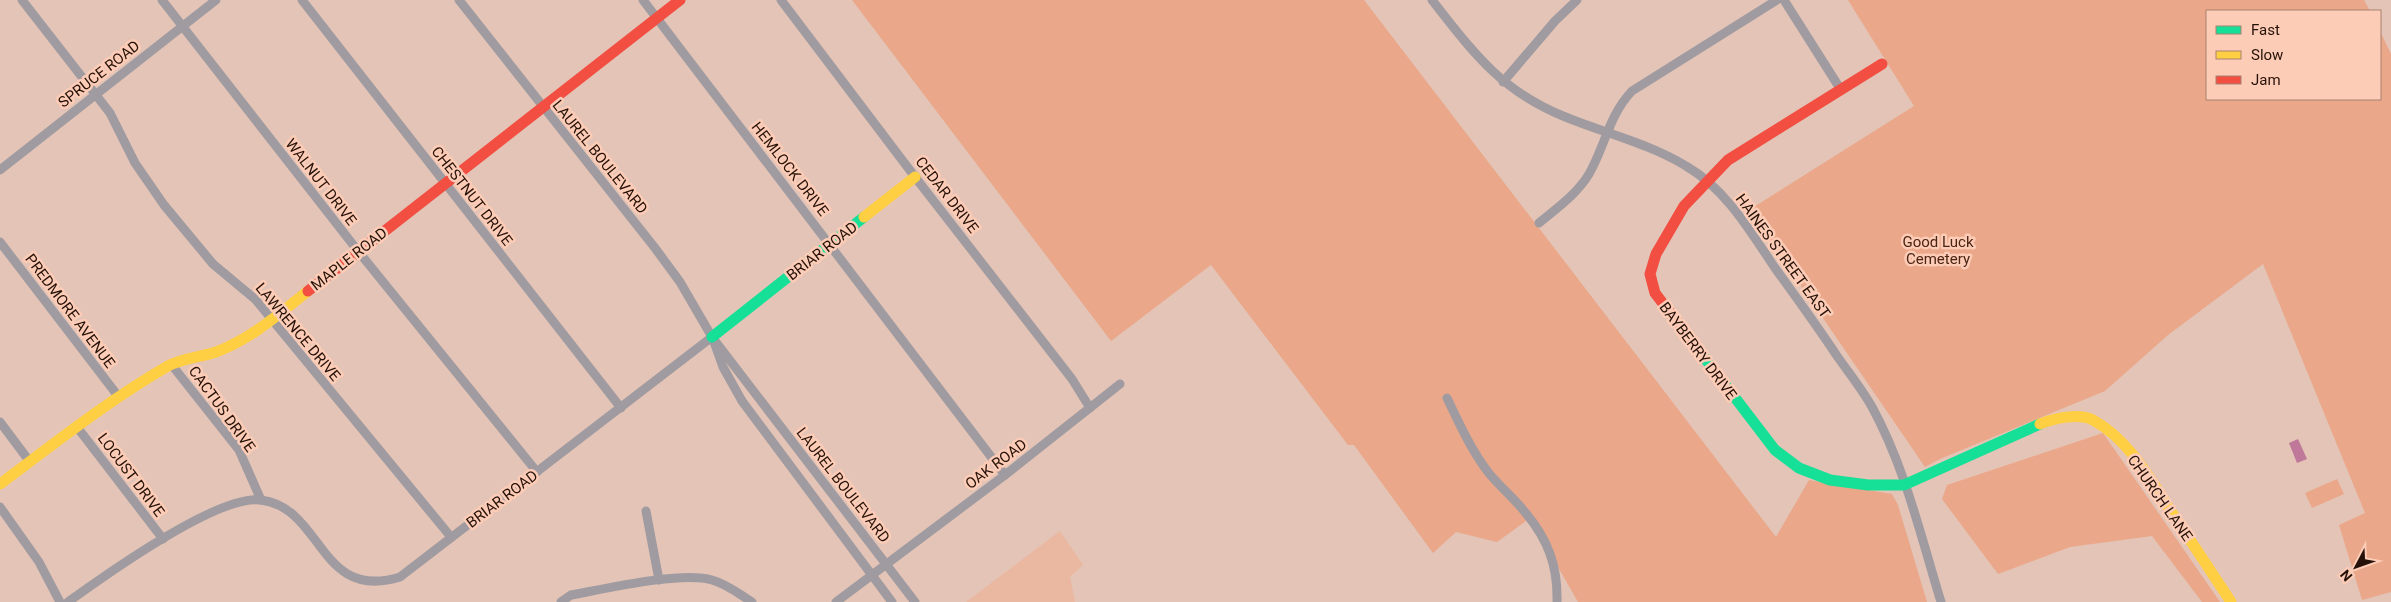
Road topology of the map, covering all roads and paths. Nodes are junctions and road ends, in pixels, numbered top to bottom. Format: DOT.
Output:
graph roads {
  1 [pos="22,0"];
  2 [pos="162,0"];
  3 [pos="216,0"];
  4 [pos="302,0"];
  5 [pos="459,0"];
  6 [pos="643,0"];
  7 [pos="680,0"];
  8 [pos="782,0"];
  9 [pos="1432,0"];
  10 [pos="1577,0"];
  11 [pos="1777,0"];
  12 [pos="1784,0"];
  13 [pos="657,18"];
  14 [pos="182,26"];
  15 [pos="1882,64"];
  16 [pos="1504,82"];
  17 [pos="1841,90"];
  18 [pos="96,95"];
  19 [pos="543,107"];
  20 [pos="1607,133"];
  21 [pos="0,170"];
  22 [pos="915,177"];
  23 [pos="1706,181"];
  24 [pos="445,184"];
  25 [pos="1539,223"];
  26 [pos="0,242"];
  27 [pos="831,244"];
  28 [pos="358,252"];
  29 [pos="272,320"];
  30 [pos="712,336"];
  31 [pos="171,364"];
  32 [pos="1120,384"];
  33 [pos="118,396"];
  34 [pos="1447,398"];
  35 [pos="621,408"];
  36 [pos="1090,408"];
  37 [pos="0,422"];
  38 [pos="77,427"];
  39 [pos="30,462"];
  40 [pos="538,472"];
  41 [pos="1005,475"];
  42 [pos="0,484"];
  43 [pos="1904,484"];
  44 [pos="261,500"];
  45 [pos="0,507"];
  46 [pos="646,511"];
  47 [pos="451,537"];
  48 [pos="163,539"];
  49 [pos="886,564"];
  50 [pos="872,575"];
  51 [pos="659,580"];
  52 [pos="60,602"];
  53 [pos="68,602"];
  54 [pos="561,602"];
  55 [pos="752,602"];
  56 [pos="836,602"];
  57 [pos="892,602"];
  58 [pos="915,602"];
  59 [pos="1557,602"];
  60 [pos="1941,602"];
  61 [pos="2231,602"];
  1 -- 18 [label="street, LAWRENCE DRIVE"];
  2 -- 14 [label="street, WALNUT DRIVE"];
  3 -- 14 [label="street, SPRUCE ROAD"];
  4 -- 24 [label="street, CHESTNUT DRIVE"];
  5 -- 19 [label="street, LAUREL BOULEVARD"];
  6 -- 13 [label="street, HEMLOCK DRIVE"];
  7 -- 13 [label="street, MAPLE ROAD"];
  8 -- 22 [label="street, CEDAR DRIVE"];
  9 -- 16 [label="street, HAINES STREET EAST"];
  10 -- 16 [label="street"];
  11 -- 20 [label="street"];
  12 -- 17 [label="street"];
  13 -- 19 [label="street, MAPLE ROAD"];
  13 -- 27 [label="street, HEMLOCK DRIVE"];
  14 -- 18 [label="street, SPRUCE ROAD"];
  14 -- 28 [label="street, WALNUT DRIVE"];
  15 -- 17 [label="street, BAYBERRY DRIVE"];
  16 -- 20 [label="street, HAINES STREET EAST"];
  17 -- 23 [label="street, BAYBERRY DRIVE"];
  18 -- 21 [label="street, SPRUCE ROAD"];
  18 -- 29 [label="street, LAWRENCE DRIVE"];
  19 -- 24 [label="street, MAPLE ROAD"];
  19 -- 30 [label="street, LAUREL BOULEVARD"];
  20 -- 23 [label="street, HAINES STREET EAST"];
  20 -- 25 [label="street"];
  22 -- 27 [label="street, BRIAR ROAD"];
  22 -- 36 [label="street, CEDAR DRIVE"];
  23 -- 43 [label="street, HAINES STREET EAST"];
  23 -- 43 [label="street, BAYBERRY DRIVE"];
  24 -- 28 [label="street, MAPLE ROAD"];
  24 -- 35 [label="street, CHESTNUT DRIVE"];
  26 -- 33 [label="street, PREDMORE AVENUE"];
  27 -- 30 [label="street, BRIAR ROAD"];
  27 -- 41 [label="street, HEMLOCK DRIVE"];
  28 -- 29 [label="street, MAPLE ROAD"];
  28 -- 40 [label="street, WALNUT DRIVE"];
  29 -- 31 [label="street, MAPLE ROAD"];
  29 -- 47 [label="street, LAWRENCE DRIVE"];
  30 -- 35 [label="street, BRIAR ROAD"];
  30 -- 49 [label="street, LAUREL BOULEVARD"];
  30 -- 50 [label="street, LAUREL BOULEVARD"];
  31 -- 33 [label="street, MAPLE ROAD"];
  31 -- 44 [label="street, CACTUS DRIVE"];
  32 -- 36 [label="street, OAK ROAD"];
  33 -- 38 [label="street, MAPLE ROAD"];
  34 -- 59 [label="street"];
  35 -- 40 [label="street, BRIAR ROAD"];
  36 -- 41 [label="street, OAK ROAD"];
  37 -- 39 [label="street"];
  38 -- 39 [label="street, MAPLE ROAD"];
  38 -- 48 [label="street, LOCUST DRIVE"];
  39 -- 42 [label="street, MAPLE ROAD"];
  40 -- 47 [label="street, BRIAR ROAD"];
  41 -- 49 [label="street, OAK ROAD"];
  43 -- 60 [label="street, HAINES STREET EAST"];
  43 -- 61 [label="street, CHURCH LANE"];
  44 -- 47 [label="street, BRIAR ROAD"];
  44 -- 48 [label="street, BRIAR ROAD"];
  45 -- 52 [label="street"];
  46 -- 51 [label="street"];
  48 -- 53 [label="street, BRIAR ROAD"];
  49 -- 50 [label="street, OAK ROAD"];
  49 -- 58 [label="street, LAUREL BOULEVARD"];
  50 -- 56 [label="street, OAK ROAD"];
  50 -- 57 [label="street, LAUREL BOULEVARD"];
  51 -- 54 [label="street"];
  51 -- 55 [label="street"];
}
